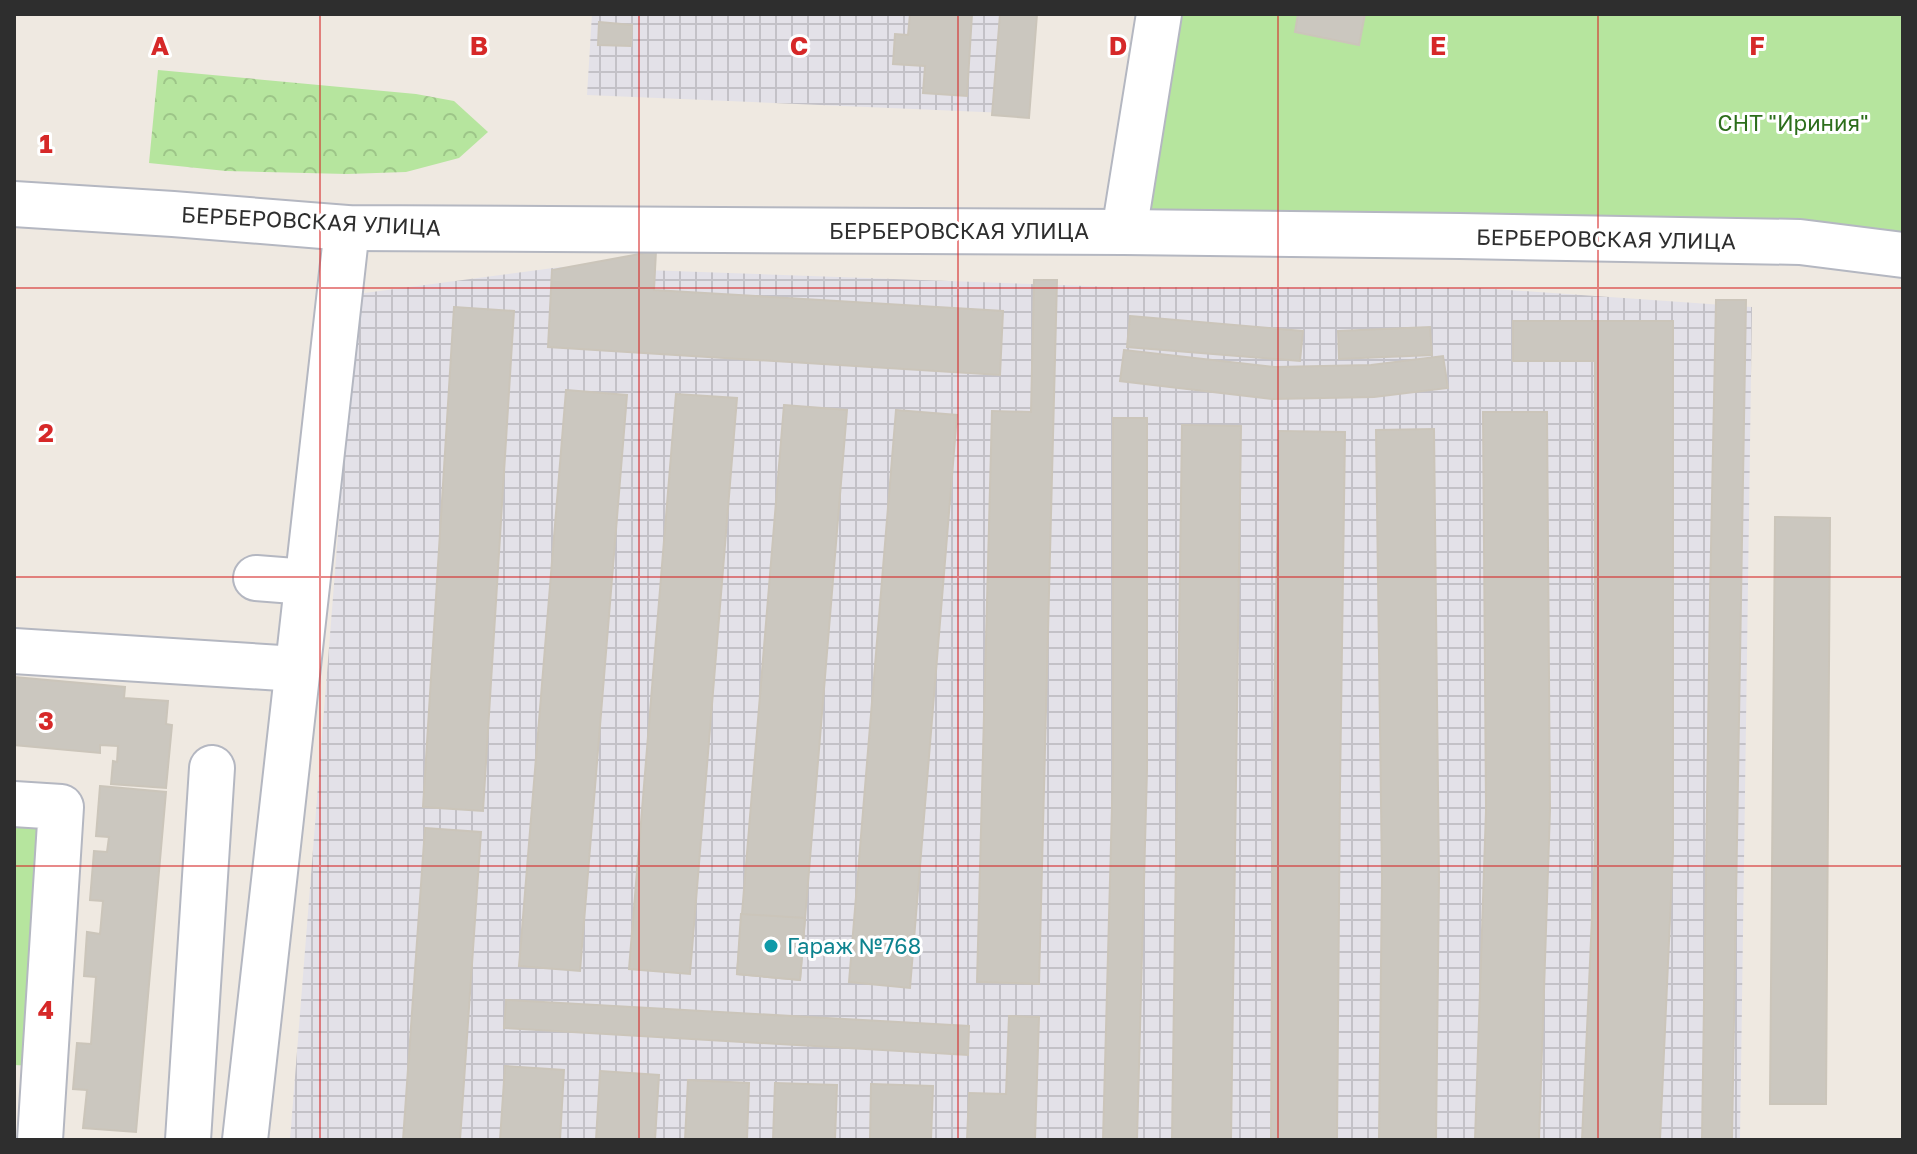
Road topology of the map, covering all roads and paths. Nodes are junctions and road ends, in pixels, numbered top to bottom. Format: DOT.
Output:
graph roads {
  1 [pos="1159,14"];
  2 [pos="14,204"];
  3 [pos="347,228"];
  4 [pos="1124,232"];
  5 [pos="1903,255"];
  6 [pos="256,578"];
  7 [pos="307,582"];
  8 [pos="14,651"];
  9 [pos="297,669"];
  10 [pos="212,768"];
  11 [pos="14,804"];
  12 [pos="40,1140"];
  13 [pos="188,1140"];
  14 [pos="245,1140"];
  1 -- 4 [label="street"];
  2 -- 3 [label="street, БЕРБЕРОВСКАЯ УЛИЦА"];
  3 -- 4 [label="street, БЕРБЕРОВСКАЯ УЛИЦА"];
  3 -- 7 [label="street"];
  4 -- 5 [label="street, БЕРБЕРОВСКАЯ УЛИЦА"];
  6 -- 7 [label="street"];
  7 -- 9 [label="street"];
  8 -- 9 [label="street"];
  9 -- 14 [label="street"];
  10 -- 13 [label="street"];
  11 -- 12 [label="street"];
}
